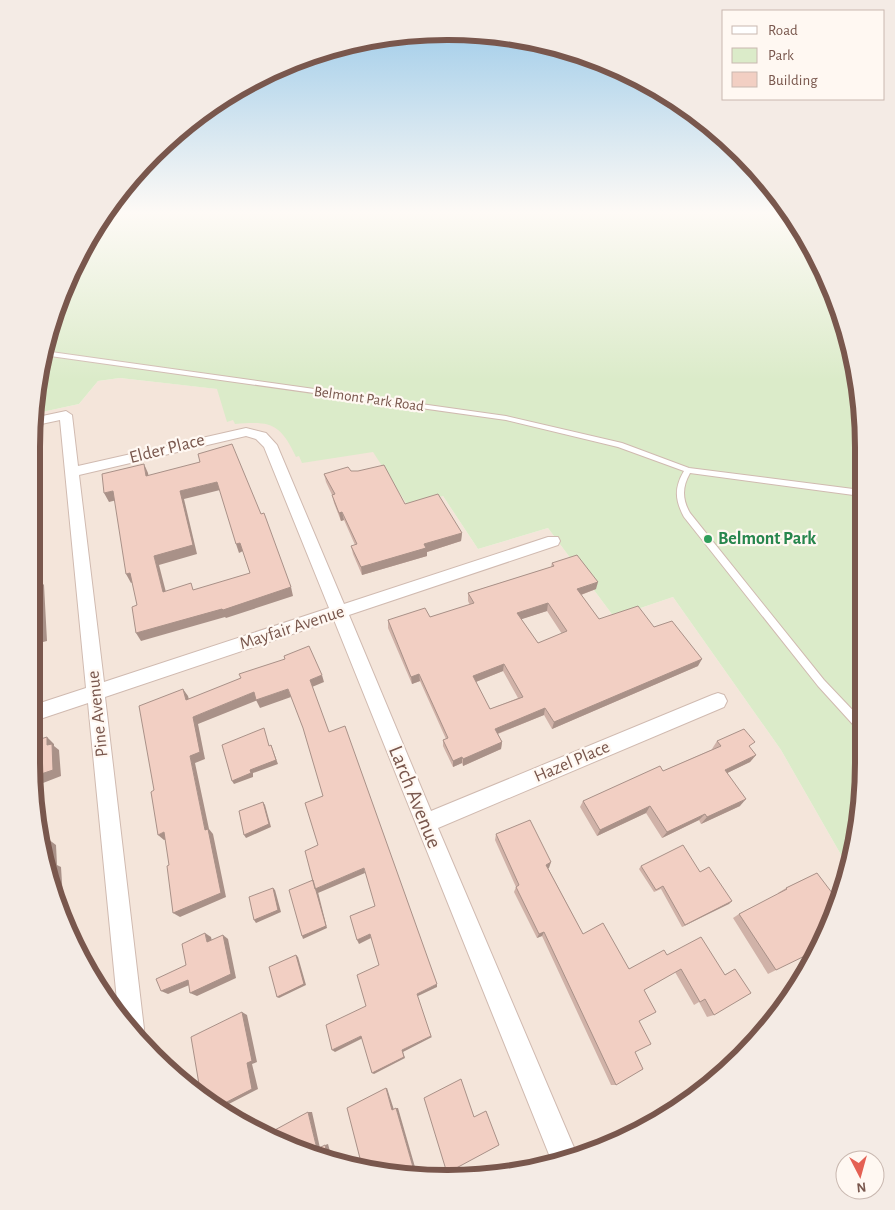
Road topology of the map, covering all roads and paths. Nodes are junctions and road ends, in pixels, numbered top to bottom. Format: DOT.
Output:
graph roads {
  1 [pos="51,355"];
  2 [pos="50,418"];
  3 [pos="41,420"];
  4 [pos="261,436"];
  5 [pos="688,470"];
  6 [pos="73,472"];
  7 [pos="855,492"];
  8 [pos="553,541"];
  9 [pos="338,612"];
  10 [pos="95,693"];
  11 [pos="718,701"];
  12 [pos="40,711"];
  13 [pos="855,719"];
  14 [pos="426,823"];
  15 [pos="131,1019"];
  16 [pos="562,1153"];
  1 -- 5 [label="lane, Belmont Park Road"];
  2 -- 3 [label="street"];
  2 -- 6 [label="street, Pine Avenue"];
  4 -- 6 [label="street, Elder Place"];
  4 -- 9 [label="street, Larch Avenue"];
  5 -- 7 [label="lane, Belmont Park Road"];
  5 -- 13 [label="lane"];
  6 -- 10 [label="street, Pine Avenue"];
  8 -- 9 [label="street, Mayfair Avenue"];
  9 -- 10 [label="street, Mayfair Avenue"];
  9 -- 14 [label="street, Larch Avenue"];
  10 -- 12 [label="street, Mayfair Avenue"];
  10 -- 15 [label="street, Pine Avenue"];
  11 -- 14 [label="street, Hazel Place"];
  14 -- 16 [label="street, Larch Avenue"];
}
